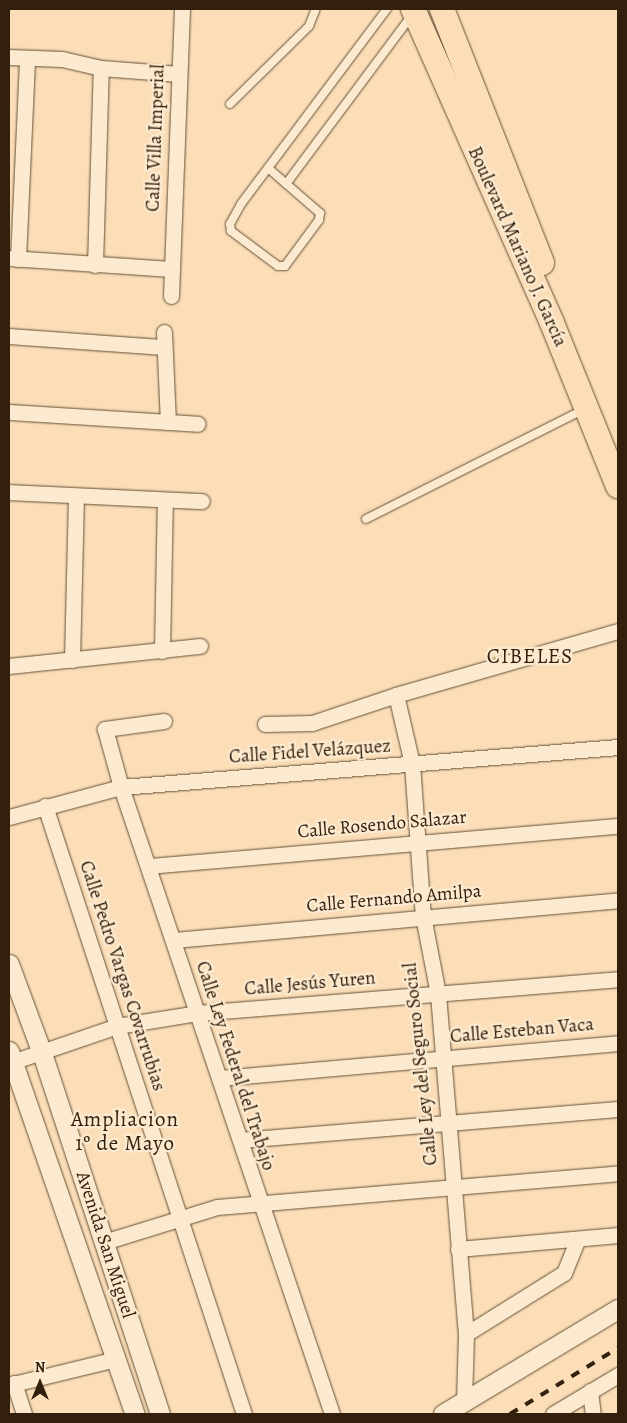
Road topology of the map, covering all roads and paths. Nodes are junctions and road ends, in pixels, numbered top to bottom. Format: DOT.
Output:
graph roads {
  1 [pos="182,9"];
  2 [pos="316,9"];
  3 [pos="387,9"];
  4 [pos="442,9"];
  5 [pos="414,10"];
  6 [pos="9,57"];
  7 [pos="28,58"];
  8 [pos="101,68"];
  9 [pos="179,74"];
  10 [pos="230,104"];
  11 [pos="268,168"];
  12 [pos="286,184"];
  13 [pos="14,258"];
  14 [pos="95,265"];
  15 [pos="171,269"];
  16 [pos="540,278"];
  17 [pos="171,296"];
  18 [pos="9,336"];
  19 [pos="587,408"];
  20 [pos="9,412"];
  21 [pos="168,422"];
  22 [pos="198,424"];
  23 [pos="618,447"];
  24 [pos="618,486"];
  25 [pos="9,492"];
  26 [pos="76,497"];
  27 [pos="165,501"];
  28 [pos="202,501"];
  29 [pos="366,519"];
  30 [pos="618,631"];
  31 [pos="200,646"];
  32 [pos="162,651"];
  33 [pos="72,660"];
  34 [pos="9,666"];
  35 [pos="396,695"];
  36 [pos="164,721"];
  37 [pos="265,724"];
  38 [pos="618,747"];
  39 [pos="412,764"];
  40 [pos="121,787"];
  41 [pos="46,806"];
  42 [pos="9,817"];
  43 [pos="618,826"];
  44 [pos="418,842"];
  45 [pos="149,866"];
  46 [pos="618,900"];
  47 [pos="423,916"];
  48 [pos="173,940"];
  49 [pos="9,964"];
  50 [pos="618,979"];
  51 [pos="438,994"];
  52 [pos="197,1014"];
  53 [pos="117,1026"];
  54 [pos="618,1043"];
  55 [pos="42,1053"];
  56 [pos="10,1058"];
  57 [pos="442,1058"];
  58 [pos="220,1078"];
  59 [pos="618,1109"];
  60 [pos="448,1123"];
  61 [pos="240,1140"];
  62 [pos="618,1173"];
  63 [pos="452,1186"];
  64 [pos="259,1203"];
  65 [pos="180,1220"];
  66 [pos="618,1235"];
  67 [pos="578,1239"];
  68 [pos="104,1242"];
  69 [pos="458,1248"];
  70 [pos="618,1309"];
  71 [pos="466,1334"];
  72 [pos="116,1358"];
  73 [pos="618,1375"];
  74 [pos="11,1384"];
  75 [pos="590,1391"];
  76 [pos="464,1402"];
  77 [pos="24,1414"];
  78 [pos="134,1414"];
  79 [pos="160,1414"];
  80 [pos="244,1414"];
  81 [pos="332,1414"];
  82 [pos="443,1414"];
  83 [pos="553,1414"];
  84 [pos="593,1414"];
  1 -- 9 [label="street, Calle Villa Imperial"];
  2 -- 10 [label="lane"];
  3 -- 11 [label="lane"];
  4 -- 16 [label="main road, Boulevard Mariano J. García"];
  5 -- 12 [label="lane"];
  5 -- 16 [label="main road, Boulevard Mariano J. García"];
  6 -- 7 [label="street"];
  7 -- 8 [label="street"];
  7 -- 13 [label="street"];
  8 -- 9 [label="street"];
  8 -- 14 [label="street"];
  9 -- 15 [label="street, Calle Villa Imperial"];
  11 -- 12 [label="lane"];
  11 -- 12 [label="lane"];
  13 -- 14 [label="street"];
  14 -- 15 [label="street"];
  15 -- 17 [label="street, Calle Villa Imperial"];
  16 -- 19 [label="main road, Boulevard Mariano J. García"];
  16 -- 23 [label="main road, Boulevard Mariano J. García"];
  18 -- 21 [label="street"];
  19 -- 24 [label="main road, Boulevard Mariano J. García"];
  19 -- 29 [label="lane"];
  20 -- 21 [label="street"];
  21 -- 22 [label="street"];
  25 -- 26 [label="street"];
  26 -- 27 [label="street"];
  26 -- 33 [label="street"];
  27 -- 28 [label="street"];
  27 -- 32 [label="street"];
  30 -- 35 [label="street"];
  31 -- 32 [label="street"];
  32 -- 33 [label="street"];
  33 -- 34 [label="street"];
  35 -- 37 [label="street"];
  35 -- 39 [label="street, Calle Ley del Seguro Social"];
  36 -- 40 [label="street, Calle Ley Federal del Trabajo"];
  38 -- 39 [label="street, Calle Fidel Velázquez"];
  39 -- 40 [label="street, Calle Fidel Velázquez"];
  39 -- 44 [label="street, Calle Ley del Seguro Social"];
  40 -- 41 [label="street, Calle Fidel Velázquez"];
  40 -- 45 [label="street, Calle Ley Federal del Trabajo"];
  41 -- 42 [label="street, Calle Fidel Velázquez"];
  41 -- 53 [label="street, Calle Pedro Vargas Covarrubias"];
  43 -- 44 [label="street, Calle Rosendo Salazar"];
  44 -- 45 [label="street, Calle Rosendo Salazar"];
  44 -- 47 [label="street, Calle Ley del Seguro Social"];
  45 -- 48 [label="street, Calle Ley Federal del Trabajo"];
  46 -- 47 [label="street, Calle Fernando Amilpa"];
  47 -- 48 [label="street, Calle Fernando Amilpa"];
  47 -- 51 [label="street, Calle Ley del Seguro Social"];
  48 -- 52 [label="street, Calle Ley Federal del Trabajo"];
  49 -- 55 [label="street, Avenida San Miguel"];
  50 -- 51 [label="street, Calle Jesús Yuren"];
  51 -- 52 [label="street, Calle Jesús Yuren"];
  51 -- 57 [label="street, Calle Ley del Seguro Social"];
  52 -- 53 [label="street, Calle Jesús Yuren"];
  52 -- 58 [label="street, Calle Ley Federal del Trabajo"];
  53 -- 55 [label="street, Calle Jesús Yuren"];
  53 -- 65 [label="street, Calle Pedro Vargas Covarrubias"];
  54 -- 57 [label="street, Calle Esteban Vaca"];
  55 -- 56 [label="street, Calle Jesús Yuren"];
  55 -- 68 [label="street, Avenida San Miguel"];
  56 -- 72 [label="street, Avenida San Miguel"];
  57 -- 58 [label="street, Calle Esteban Vaca"];
  57 -- 60 [label="street, Calle Ley del Seguro Social"];
  58 -- 61 [label="street, Calle Ley Federal del Trabajo"];
  59 -- 60 [label="street"];
  60 -- 61 [label="street"];
  60 -- 63 [label="street, Calle Ley del Seguro Social"];
  61 -- 64 [label="street, Calle Ley Federal del Trabajo"];
  62 -- 63 [label="street"];
  63 -- 64 [label="street"];
  63 -- 69 [label="street, Calle Ley del Seguro Social"];
  64 -- 65 [label="street"];
  64 -- 81 [label="street, Calle Ley Federal del Trabajo"];
  65 -- 68 [label="street"];
  65 -- 80 [label="street, Calle Pedro Vargas Covarrubias"];
  66 -- 67 [label="street"];
  67 -- 69 [label="street"];
  67 -- 71 [label="street"];
  68 -- 79 [label="street, Avenida San Miguel"];
  69 -- 71 [label="street, Calle Ley del Seguro Social"];
  70 -- 76 [label="street"];
  71 -- 76 [label="street, Calle Ley del Seguro Social"];
  72 -- 74 [label="street"];
  72 -- 78 [label="street, Avenida San Miguel"];
  73 -- 75 [label="street"];
  74 -- 77 [label="street"];
  75 -- 83 [label="street"];
  75 -- 84 [label="street"];
  76 -- 82 [label="street"];
}
